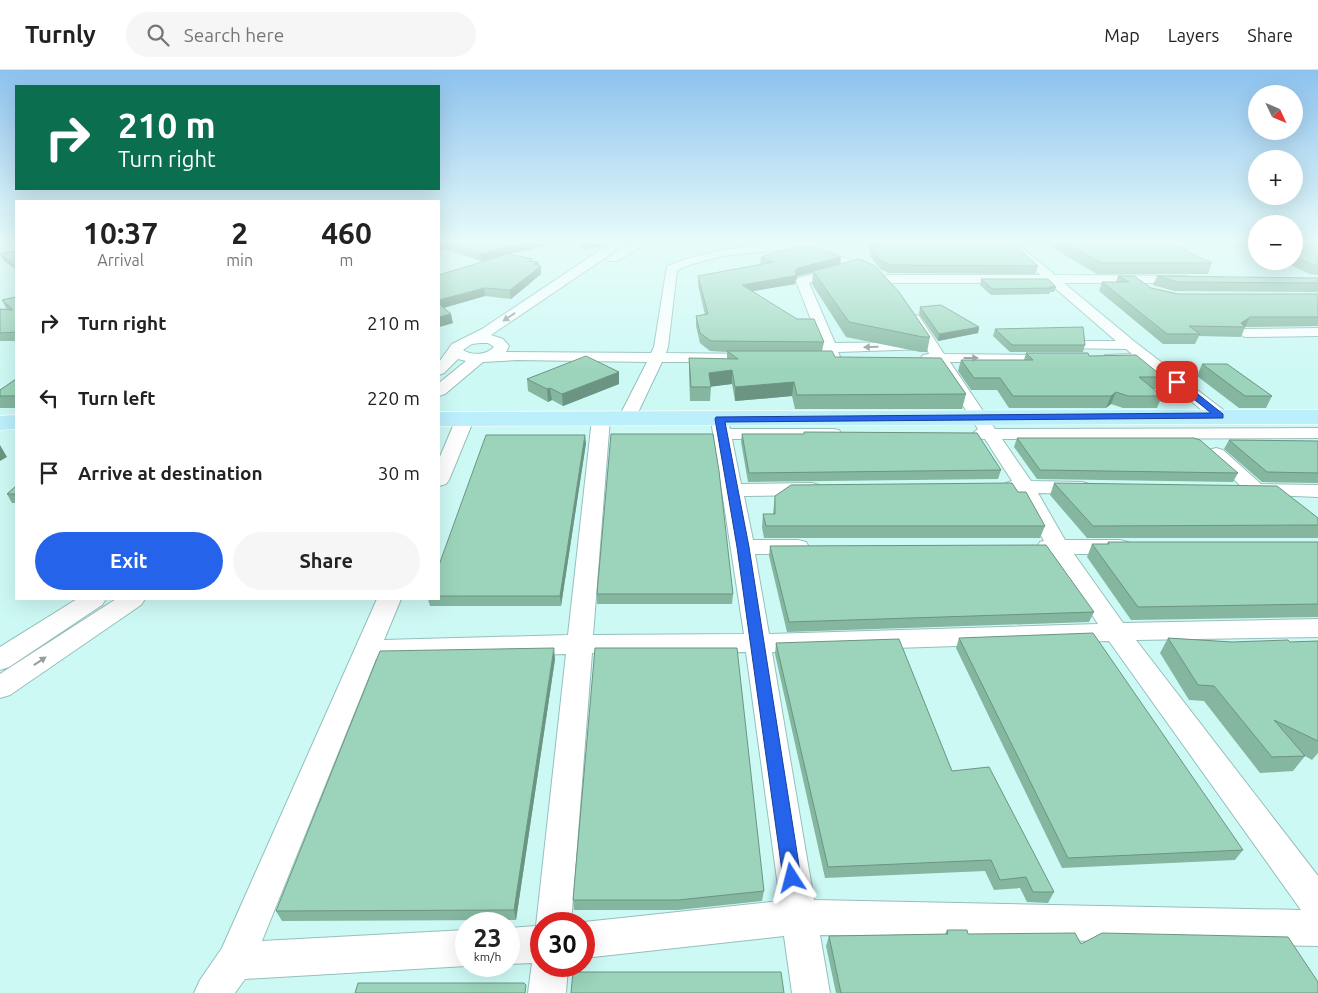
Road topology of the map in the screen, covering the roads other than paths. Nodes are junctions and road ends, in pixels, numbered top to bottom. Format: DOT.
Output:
graph roads {
  1 [pos="554,286"];
  2 [pos="574,286"];
  3 [pos="668,286"];
  4 [pos="804,286"];
  5 [pos="892,286"];
  6 [pos="1060,286"];
  7 [pos="1143,286"];
  8 [pos="1152,292"];
  9 [pos="540,311"];
  10 [pos="1318,332"];
  11 [pos="1245,333"];
  12 [pos="504,338"];
  13 [pos="1130,344"];
  14 [pos="454,349"];
  15 [pos="657,352"];
  16 [pos="936,352"];
  17 [pos="764,353"];
  18 [pos="784,353"];
  19 [pos="832,354"];
  20 [pos="482,358"];
  21 [pos="1148,358"];
  22 [pos="440,369"];
  23 [pos="440,390"];
  24 [pos="0,413"];
  25 [pos="15,413"];
  26 [pos="1220,416"];
  27 [pos="1318,417"];
  28 [pos="440,419"];
  29 [pos="465,419"];
  30 [pos="601,419"];
  31 [pos="627,419"];
  32 [pos="15,422"];
  33 [pos="0,423"];
  34 [pos="984,425"];
  35 [pos="721,426"];
  36 [pos="1318,433"];
  37 [pos="1193,434"];
  38 [pos="440,478"];
  39 [pos="996,487"];
  40 [pos="1025,487"];
  41 [pos="1102,488"];
  42 [pos="830,489"];
  43 [pos="1227,489"];
  44 [pos="732,490"];
  45 [pos="1256,490"];
  46 [pos="1318,491"];
  47 [pos="743,547"];
  48 [pos="822,547"];
  49 [pos="1028,547"];
  50 [pos="1058,547"];
  51 [pos="1145,547"];
  52 [pos="92,600"];
  53 [pos="132,600"];
  54 [pos="389,600"];
  55 [pos="1318,628"];
  56 [pos="1116,632"];
  57 [pos="756,643"];
  58 [pos="580,644"];
  59 [pos="367,650"];
  60 [pos="0,660"];
  61 [pos="0,688"];
  62 [pos="1318,904"];
  63 [pos="554,912"];
  64 [pos="798,917"];
  65 [pos="1318,928"];
  66 [pos="595,939"];
  67 [pos="455,949"];
  68 [pos="235,961"];
  69 [pos="548,977"];
  70 [pos="214,993"];
  71 [pos="547,993"];
  72 [pos="811,993"];
  1 -- 14 [label="street, one-way"];
  2 -- 9 [label="street"];
  3 -- 15 [label="street"];
  4 -- 19 [label="street"];
  5 -- 16 [label="street"];
  6 -- 13 [label="street"];
  7 -- 8 [label="street"];
  10 -- 11 [label="street"];
  12 -- 14 [label="street"];
  12 -- 15 [label="street"];
  12 -- 20 [label="street"];
  13 -- 16 [label="street"];
  13 -- 21 [label="street"];
  14 -- 20 [label="street"];
  14 -- 22 [label="street"];
  15 -- 17 [label="street"];
  15 -- 20 [label="street"];
  15 -- 31 [label="street"];
  16 -- 19 [label="street"];
  16 -- 21 [label="street, one-way"];
  16 -- 34 [label="street"];
  18 -- 19 [label="street"];
  20 -- 23 [label="street"];
  21 -- 26 [label="street"];
  24 -- 25 [label="main road"];
  26 -- 27 [label="main road"];
  26 -- 34 [label="main road"];
  28 -- 29 [label="main road"];
  29 -- 30 [label="main road"];
  29 -- 38 [label="street"];
  30 -- 31 [label="main road"];
  30 -- 58 [label="street"];
  31 -- 35 [label="main road"];
  32 -- 33 [label="main road"];
  34 -- 35 [label="main road"];
  34 -- 37 [label="street"];
  34 -- 40 [label="street"];
  35 -- 44 [label="street"];
  36 -- 37 [label="street"];
  37 -- 45 [label="street"];
  39 -- 40 [label="street"];
  40 -- 41 [label="street"];
  40 -- 50 [label="street"];
  42 -- 44 [label="street"];
  43 -- 45 [label="street"];
  44 -- 47 [label="street"];
  45 -- 46 [label="street"];
  47 -- 48 [label="street"];
  47 -- 57 [label="street"];
  49 -- 50 [label="street"];
  50 -- 51 [label="street"];
  50 -- 56 [label="street"];
  52 -- 60 [label="street"];
  61 -- 53 [label="street, one-way"];
  54 -- 59 [label="street"];
  55 -- 56 [label="street"];
  56 -- 57 [label="street"];
  56 -- 62 [label="street"];
  57 -- 58 [label="street"];
  57 -- 64 [label="street"];
  58 -- 59 [label="street"];
  58 -- 63 [label="street"];
  59 -- 68 [label="street"];
  64 -- 65 [label="street"];
  64 -- 66 [label="street"];
  64 -- 72 [label="street"];
  67 -- 68 [label="street"];
  68 -- 70 [label="street"];
  69 -- 71 [label="street"];
}
